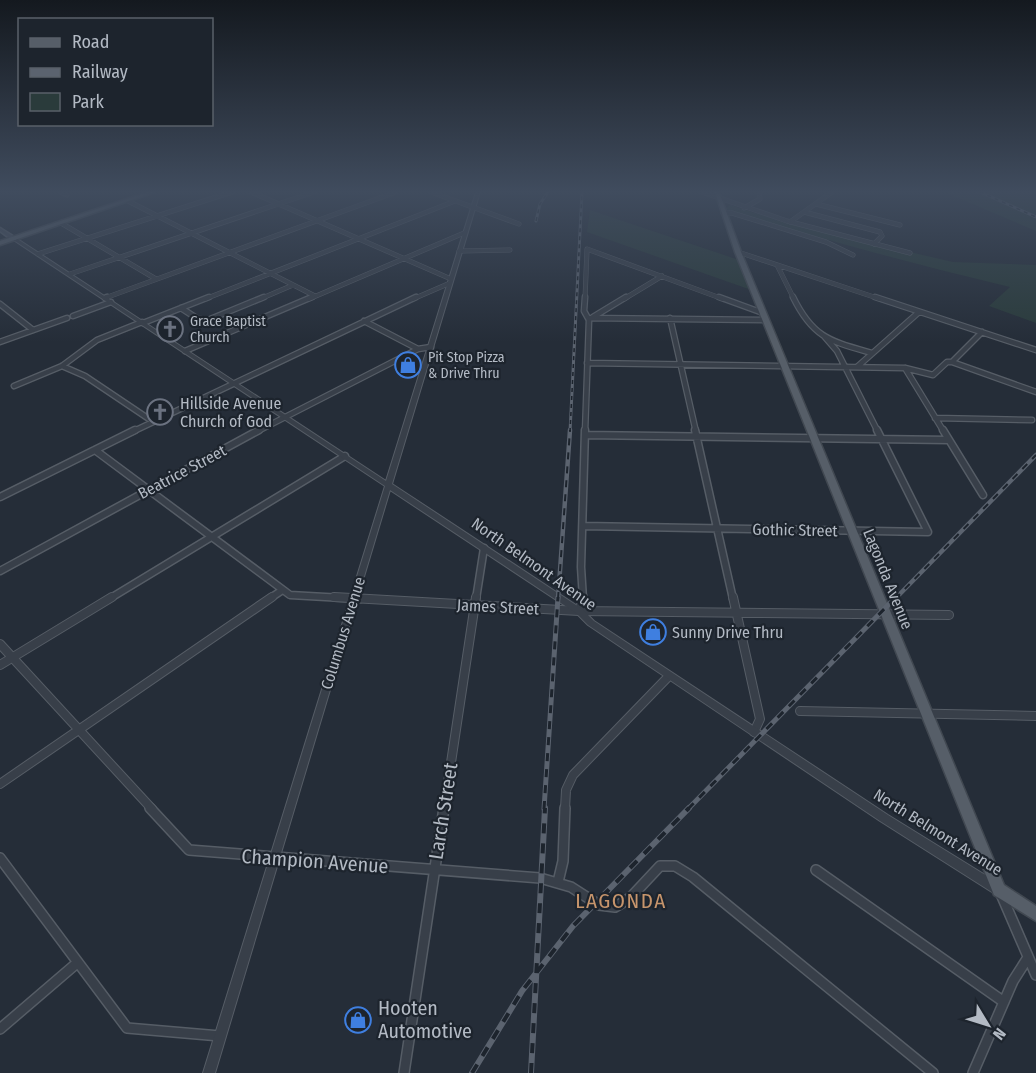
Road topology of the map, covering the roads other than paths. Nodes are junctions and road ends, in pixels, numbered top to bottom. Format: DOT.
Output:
graph roads {
  1 [pos="19,242"];
  2 [pos="74,242"];
  3 [pos="93,242"];
  4 [pos="168,242"];
  5 [pos="208,242"];
  6 [pos="260,242"];
  7 [pos="351,242"];
  8 [pos="366,242"];
  9 [pos="442,242"];
  10 [pos="461,242"];
  11 [pos="734,242"];
  12 [pos="826,242"];
  13 [pos="867,242"];
  14 [pos="874,244"];
  15 [pos="510,250"];
  16 [pos="459,251"];
  17 [pos="738,252"];
  18 [pos="230,253"];
  19 [pos="910,253"];
  20 [pos="38,254"];
  21 [pos="853,255"];
  22 [pos="120,258"];
  23 [pos="404,258"];
  24 [pos="777,265"];
  25 [pos="270,273"];
  26 [pos="69,274"];
  27 [pos="662,276"];
  28 [pos="156,279"];
  29 [pos="451,281"];
  30 [pos="293,285"];
  31 [pos="315,296"];
  32 [pos="108,300"];
  33 [pos="0,304"];
  34 [pos="181,309"];
  35 [pos="919,312"];
  36 [pos="765,316"];
  37 [pos="589,318"];
  38 [pos="670,318"];
  39 [pos="364,321"];
  40 [pos="142,323"];
  41 [pos="33,330"];
  42 [pos="982,332"];
  43 [pos="824,336"];
  44 [pos="0,342"];
  45 [pos="431,347"];
  46 [pos="418,349"];
  47 [pos="1036,350"];
  48 [pos="185,351"];
  49 [pos="872,353"];
  50 [pos="952,362"];
  51 [pos="587,363"];
  52 [pos="680,364"];
  53 [pos="62,366"];
  54 [pos="785,366"];
  55 [pos="845,367"];
  56 [pos="856,367"];
  57 [pos="905,368"];
  58 [pos="233,382"];
  59 [pos="14,386"];
  60 [pos="1036,392"];
  61 [pos="285,416"];
  62 [pos="935,418"];
  63 [pos="1032,420"];
  64 [pos="152,421"];
  65 [pos="585,435"];
  66 [pos="697,436"];
  67 [pos="815,438"];
  68 [pos="883,439"];
  69 [pos="949,440"];
  70 [pos="94,450"];
  71 [pos="345,456"];
  72 [pos="389,486"];
  73 [pos="149,490"];
  74 [pos="983,495"];
  75 [pos="0,497"];
  76 [pos="583,526"];
  77 [pos="718,529"];
  78 [pos="853,531"];
  79 [pos="211,537"];
  80 [pos="484,548"];
  81 [pos="0,571"];
  82 [pos="281,591"];
  83 [pos="353,599"];
  84 [pos="475,606"];
  85 [pos="579,611"];
  86 [pos="737,613"];
  87 [pos="887,615"];
  88 [pos="949,615"];
  89 [pos="0,644"];
  90 [pos="13,657"];
  91 [pos="0,665"];
  92 [pos="669,675"];
  93 [pos="800,711"];
  94 [pos="928,714"];
  95 [pos="1036,716"];
  96 [pos="79,730"];
  97 [pos="754,732"];
  98 [pos="0,784"];
  99 [pos="0,858"];
  100 [pos="274,858"];
  101 [pos="434,870"];
  102 [pos="816,870"];
  103 [pos="558,882"];
  104 [pos="999,890"];
  105 [pos="1036,914"];
  106 [pos="1027,959"];
  107 [pos="77,963"];
  108 [pos="1036,975"];
  109 [pos="1004,1002"];
  110 [pos="0,1029"];
  111 [pos="220,1036"];
  112 [pos="209,1073"];
  113 [pos="404,1073"];
  114 [pos="933,1073"];
  115 [pos="973,1073"];
  1 -- 20 [label="street, North Belmont Avenue"];
  2 -- 20 [label="street"];
  3 -- 22 [label="street"];
  4 -- 22 [label="street"];
  5 -- 18 [label="street"];
  6 -- 18 [label="street"];
  7 -- 25 [label="street"];
  8 -- 23 [label="street"];
  9 -- 23 [label="street"];
  10 -- 16 [label="street, Columbus Avenue"];
  11 -- 17 [label="main road, Lagonda Avenue"];
  12 -- 21 [label="street"];
  13 -- 14 [label="street"];
  14 -- 19 [label="street"];
  15 -- 16 [label="street"];
  16 -- 29 [label="street, Columbus Avenue"];
  17 -- 24 [label="street"];
  17 -- 36 [label="main road, Lagonda Avenue"];
  18 -- 25 [label="street"];
  18 -- 28 [label="street"];
  20 -- 26 [label="street, North Belmont Avenue"];
  22 -- 26 [label="street"];
  22 -- 28 [label="street"];
  23 -- 29 [label="street"];
  23 -- 31 [label="street"];
  24 -- 35 [label="street"];
  24 -- 43 [label="street, Gothic Street"];
  25 -- 30 [label="street"];
  25 -- 34 [label="street"];
  26 -- 32 [label="street, North Belmont Avenue"];
  27 -- 36 [label="street"];
  27 -- 37 [label="street"];
  27 -- 37 [label="street"];
  28 -- 32 [label="street"];
  29 -- 39 [label="street"];
  29 -- 45 [label="street, Columbus Avenue"];
  30 -- 31 [label="street"];
  30 -- 34 [label="street"];
  31 -- 48 [label="street"];
  32 -- 40 [label="street, North Belmont Avenue"];
  32 -- 41 [label="street"];
  33 -- 41 [label="street"];
  34 -- 40 [label="street"];
  35 -- 42 [label="street"];
  35 -- 49 [label="street"];
  36 -- 38 [label="street"];
  36 -- 54 [label="main road, Lagonda Avenue"];
  37 -- 38 [label="street"];
  37 -- 51 [label="street"];
  38 -- 52 [label="street"];
  39 -- 46 [label="street"];
  39 -- 58 [label="street"];
  40 -- 48 [label="street, North Belmont Avenue"];
  40 -- 53 [label="street"];
  41 -- 44 [label="street"];
  42 -- 47 [label="street"];
  42 -- 50 [label="street"];
  43 -- 49 [label="street, Gothic Street"];
  43 -- 55 [label="street, Gothic Street"];
  45 -- 46 [label="street, Beatrice Street"];
  45 -- 72 [label="street, Columbus Avenue"];
  46 -- 61 [label="street, Beatrice Street"];
  48 -- 58 [label="street, North Belmont Avenue"];
  49 -- 56 [label="street"];
  50 -- 57 [label="street"];
  50 -- 60 [label="street"];
  51 -- 52 [label="street"];
  51 -- 65 [label="street"];
  52 -- 54 [label="street"];
  52 -- 66 [label="street"];
  53 -- 59 [label="street"];
  53 -- 64 [label="street"];
  54 -- 55 [label="street"];
  54 -- 67 [label="main road, Lagonda Avenue"];
  55 -- 56 [label="street"];
  55 -- 68 [label="street, Gothic Street"];
  56 -- 57 [label="street"];
  57 -- 62 [label="street"];
  58 -- 61 [label="street, North Belmont Avenue"];
  58 -- 64 [label="street"];
  61 -- 71 [label="street, North Belmont Avenue"];
  61 -- 73 [label="street, Beatrice Street"];
  62 -- 63 [label="street"];
  62 -- 69 [label="street"];
  64 -- 70 [label="street"];
  65 -- 66 [label="street"];
  65 -- 76 [label="street"];
  66 -- 67 [label="street"];
  66 -- 77 [label="street"];
  67 -- 68 [label="street"];
  67 -- 78 [label="main road, Lagonda Avenue"];
  68 -- 69 [label="street"];
  68 -- 78 [label="street, Gothic Street"];
  69 -- 74 [label="street"];
  70 -- 73 [label="street, James Street"];
  70 -- 75 [label="street"];
  71 -- 72 [label="street, North Belmont Avenue"];
  71 -- 79 [label="street"];
  72 -- 80 [label="street, North Belmont Avenue"];
  72 -- 83 [label="street, Columbus Avenue"];
  73 -- 79 [label="street, James Street"];
  73 -- 81 [label="street, Beatrice Street"];
  76 -- 77 [label="street, Gothic Street"];
  76 -- 85 [label="street"];
  77 -- 78 [label="street, Gothic Street"];
  77 -- 86 [label="street"];
  78 -- 87 [label="main road, Lagonda Avenue"];
  79 -- 82 [label="street, James Street"];
  79 -- 90 [label="street"];
  80 -- 84 [label="street, Larch Street"];
  80 -- 85 [label="street, North Belmont Avenue"];
  82 -- 83 [label="street, James Street"];
  82 -- 96 [label="street"];
  83 -- 84 [label="street, James Street"];
  83 -- 100 [label="street, Columbus Avenue"];
  84 -- 85 [label="street, James Street"];
  84 -- 101 [label="street, Larch Street"];
  85 -- 86 [label="street, James Street"];
  85 -- 92 [label="street, North Belmont Avenue"];
  86 -- 87 [label="street, James Street"];
  86 -- 97 [label="street"];
  87 -- 88 [label="street, James Street"];
  87 -- 94 [label="main road, Lagonda Avenue"];
  89 -- 90 [label="street, Champion Avenue"];
  90 -- 91 [label="street"];
  90 -- 96 [label="street, Champion Avenue"];
  92 -- 97 [label="street, North Belmont Avenue"];
  92 -- 103 [label="street"];
  93 -- 94 [label="street"];
  94 -- 95 [label="street"];
  94 -- 104 [label="main road, Lagonda Avenue"];
  96 -- 98 [label="street"];
  96 -- 100 [label="street, Champion Avenue"];
  97 -- 104 [label="street, North Belmont Avenue"];
  99 -- 107 [label="street"];
  100 -- 101 [label="street, Champion Avenue"];
  100 -- 111 [label="street, Columbus Avenue"];
  101 -- 103 [label="street, Champion Avenue"];
  101 -- 113 [label="street, Larch Street"];
  102 -- 109 [label="street"];
  103 -- 114 [label="street, Champion Avenue"];
  104 -- 105 [label="main road, North Belmont Avenue"];
  104 -- 106 [label="street, Lagonda Avenue"];
  106 -- 108 [label="street, Lagonda Avenue"];
  106 -- 109 [label="street"];
  107 -- 110 [label="street"];
  107 -- 111 [label="street"];
  109 -- 115 [label="street"];
  111 -- 112 [label="street, Columbus Avenue"];
}
